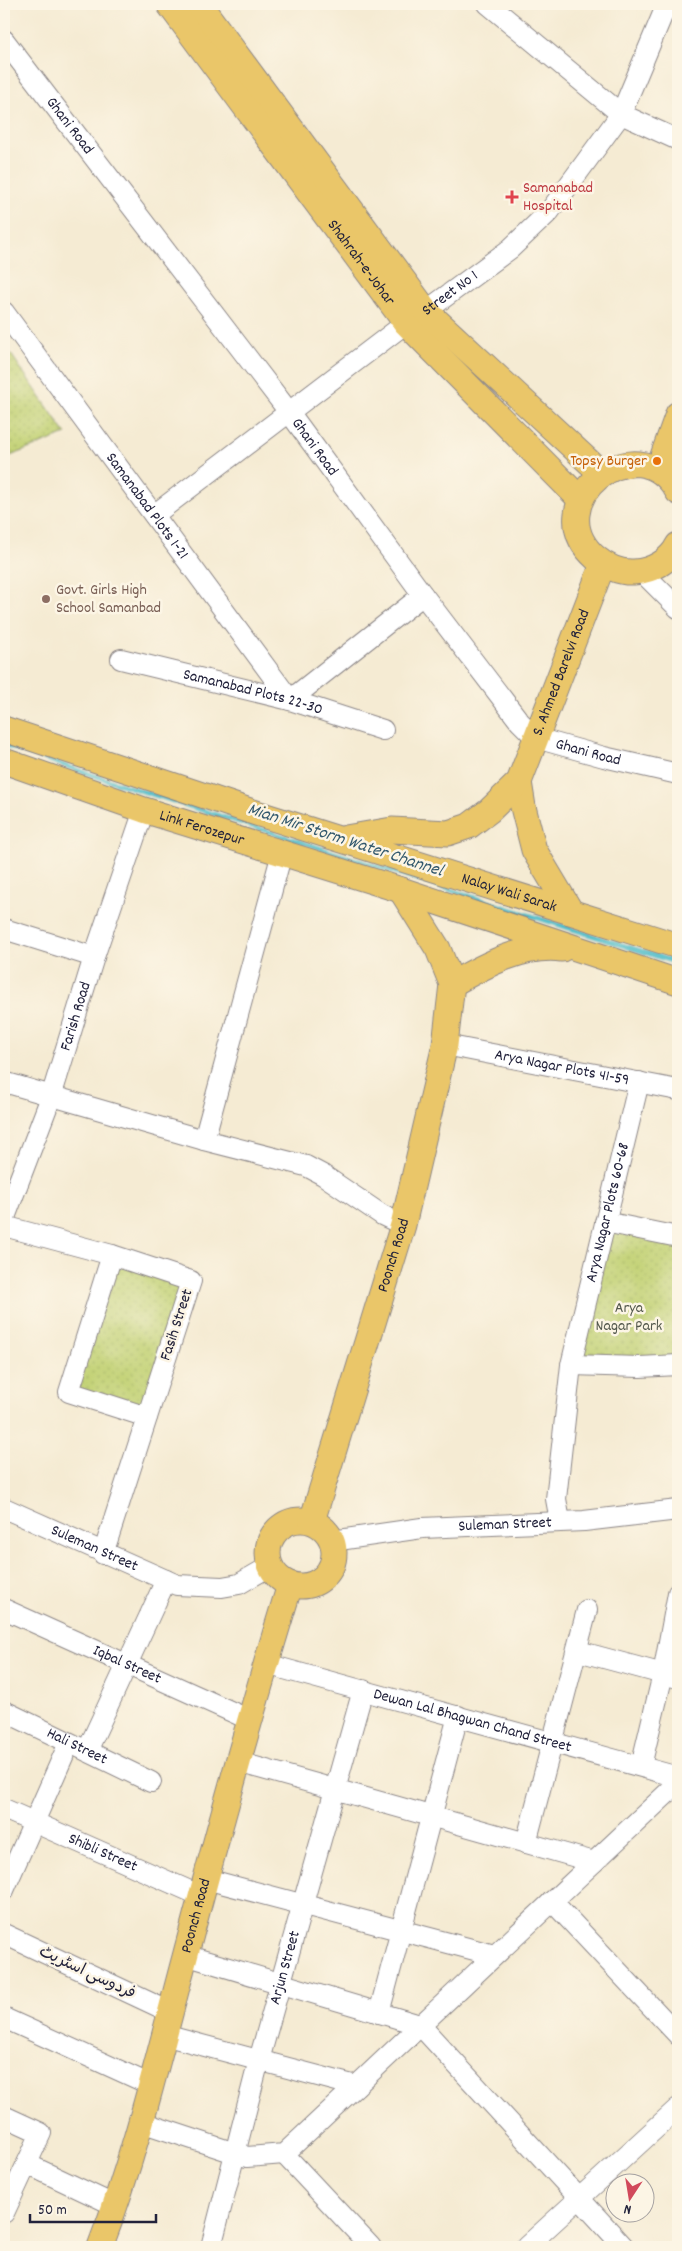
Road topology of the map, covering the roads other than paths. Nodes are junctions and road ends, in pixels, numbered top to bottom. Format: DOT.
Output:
graph roads {
  1 [pos="169,4"];
  2 [pos="199,4"];
  3 [pos="488,4"];
  4 [pos="667,4"];
  5 [pos="4,40"];
  6 [pos="621,114"];
  7 [pos="678,140"];
  8 [pos="4,312"];
  9 [pos="416,317"];
  10 [pos="289,412"];
  11 [pos="678,414"];
  12 [pos="658,470"];
  13 [pos="600,473"];
  14 [pos="678,492"];
  15 [pos="580,500"];
  16 [pos="154,515"];
  17 [pos="675,556"];
  18 [pos="603,564"];
  19 [pos="641,571"];
  20 [pos="423,595"];
  21 [pos="678,608"];
  22 [pos="120,659"];
  23 [pos="290,700"];
  24 [pos="4,729"];
  25 [pos="383,730"];
  26 [pos="536,738"];
  27 [pos="4,762"];
  28 [pos="678,774"];
  29 [pos="520,782"];
  30 [pos="144,810"];
  31 [pos="341,839"];
  32 [pos="282,853"];
  33 [pos="400,890"];
  34 [pos="571,912"];
  35 [pos="4,929"];
  36 [pos="678,946"];
  37 [pos="582,951"];
  38 [pos="94,957"];
  39 [pos="678,982"];
  40 [pos="452,984"];
  41 [pos="445,1045"];
  42 [pos="4,1082"];
  43 [pos="638,1082"];
  44 [pos="678,1090"];
  45 [pos="51,1097"];
  46 [pos="204,1140"];
  47 [pos="4,1220"];
  48 [pos="605,1222"];
  49 [pos="403,1224"];
  50 [pos="4,1226"];
  51 [pos="678,1237"];
  52 [pos="112,1255"];
  53 [pos="678,1364"];
  54 [pos="571,1365"];
  55 [pos="147,1417"];
  56 [pos="4,1508"];
  57 [pos="678,1510"];
  58 [pos="560,1521"];
  59 [pos="312,1522"];
  60 [pos="332,1541"];
  61 [pos="103,1554"];
  62 [pos="270,1566"];
  63 [pos="166,1580"];
  64 [pos="290,1585"];
  65 [pos="678,1593"];
  66 [pos="4,1609"];
  67 [pos="588,1610"];
  68 [pos="675,1626"];
  69 [pos="578,1651"];
  70 [pos="266,1664"];
  71 [pos="126,1666"];
  72 [pos="671,1676"];
  73 [pos="363,1690"];
  74 [pos="4,1711"];
  75 [pos="458,1716"];
  76 [pos="250,1720"];
  77 [pos="553,1742"];
  78 [pos="78,1747"];
  79 [pos="238,1762"];
  80 [pos="641,1766"];
  81 [pos="678,1777"];
  82 [pos="151,1782"];
  83 [pos="678,1782"];
  84 [pos="335,1789"];
  85 [pos="4,1809"];
  86 [pos="431,1816"];
  87 [pos="34,1822"];
  88 [pos="526,1843"];
  89 [pos="594,1862"];
  90 [pos="204,1888"];
  91 [pos="4,1890"];
  92 [pos="552,1901"];
  93 [pos="303,1905"];
  94 [pos="401,1931"];
  95 [pos="4,1934"];
  96 [pos="185,1955"];
  97 [pos="494,1956"];
  98 [pos="281,1983"];
  99 [pos="379,2013"];
  100 [pos="4,2018"];
  101 [pos="167,2024"];
  102 [pos="420,2026"];
  103 [pos="678,2035"];
  104 [pos="259,2060"];
  105 [pos="151,2084"];
  106 [pos="356,2086"];
  107 [pos="678,2108"];
  108 [pos="4,2116"];
  109 [pos="141,2122"];
  110 [pos="235,2153"];
  111 [pos="284,2154"];
  112 [pos="26,2164"];
  113 [pos="580,2199"];
  114 [pos="116,2206"];
  115 [pos="4,2213"];
  116 [pos="100,2247"];
  117 [pos="210,2247"];
  118 [pos="371,2247"];
  119 [pos="526,2247"];
  120 [pos="624,2247"];
  1 -- 9 [label="main road, Shahrah-e-Johar"];
  2 -- 9 [label="main road, Shahrah-e-Johar"];
  3 -- 6 [label="street"];
  4 -- 6 [label="street, Street No 1"];
  5 -- 10 [label="street, Ghani Road"];
  6 -- 7 [label="street"];
  6 -- 9 [label="street, Street No 1"];
  8 -- 16 [label="street, Samanabad Plots 1-21"];
  9 -- 10 [label="street, Street No 1"];
  9 -- 13 [label="main road, Shahrah-e-Johar"];
  9 -- 15 [label="main road, Shahrah-e-Johar"];
  10 -- 16 [label="street, Street No 1"];
  10 -- 20 [label="street, Ghani Road"];
  11 -- 12 [label="main road"];
  12 -- 13 [label="main road"];
  12 -- 14 [label="main road"];
  13 -- 15 [label="main road"];
  15 -- 18 [label="main road"];
  16 -- 23 [label="street, Samanabad Plots 1-21"];
  17 -- 19 [label="main road"];
  18 -- 19 [label="main road"];
  18 -- 26 [label="main road, S. Ahmed Barelvi Road"];
  19 -- 21 [label="street"];
  20 -- 23 [label="street"];
  20 -- 26 [label="street, Ghani Road"];
  22 -- 23 [label="street, Samanabad Plots 22-30"];
  23 -- 25 [label="street, Samanabad Plots 22-30"];
  24 -- 31 [label="main road, Link Ferozepur"];
  26 -- 28 [label="street, Ghani Road"];
  26 -- 29 [label="main road, S. Ahmed Barelvi Road"];
  27 -- 30 [label="main road, Link Ferozepur"];
  29 -- 31 [label="main road, S. Ahmed Barelvi Road"];
  29 -- 34 [label="main road, S. Ahmed Barelvi Road"];
  30 -- 32 [label="main road, Link Ferozepur"];
  30 -- 38 [label="street, Farish Road"];
  31 -- 34 [label="main road, Nalay Wali Sarak"];
  32 -- 33 [label="main road, Link Ferozepur"];
  32 -- 46 [label="street"];
  33 -- 37 [label="main road, Nalay Wali Sarak"];
  33 -- 40 [label="main road, Poonch Road"];
  34 -- 36 [label="main road, Nalay Wali Sarak"];
  35 -- 38 [label="street"];
  37 -- 39 [label="main road, Nalay Wali Sarak"];
  37 -- 40 [label="main road"];
  38 -- 45 [label="street, Farish Road"];
  40 -- 41 [label="main road, Poonch Road"];
  41 -- 43 [label="street, Arya Nagar Plots 41-59"];
  41 -- 49 [label="main road, Poonch Road"];
  42 -- 45 [label="street"];
  43 -- 44 [label="street, Arya Nagar Plots 41-59"];
  43 -- 48 [label="street, Arya Nagar Plots 60-68"];
  45 -- 46 [label="street"];
  45 -- 47 [label="street, Farish Road"];
  46 -- 49 [label="street"];
  48 -- 51 [label="street"];
  48 -- 54 [label="street, Arya Nagar Plots 60-68"];
  49 -- 59 [label="main road, Poonch Road"];
  50 -- 52 [label="street, Fasih Street"];
  52 -- 55 [label="street"];
  52 -- 55 [label="street, Fasih Street"];
  53 -- 54 [label="street"];
  54 -- 58 [label="street, Arya Nagar Plots 60-68"];
  55 -- 61 [label="street, Fasih Street"];
  56 -- 61 [label="street, Suleman Street"];
  57 -- 58 [label="street, Suleman Street"];
  58 -- 60 [label="street, Suleman Street"];
  59 -- 60 [label="main road"];
  59 -- 62 [label="main road"];
  60 -- 64 [label="main road"];
  61 -- 63 [label="street, Suleman Street"];
  62 -- 63 [label="street, Suleman Street"];
  62 -- 64 [label="main road"];
  63 -- 71 [label="street"];
  64 -- 70 [label="main road, Poonch Road"];
  65 -- 68 [label="street"];
  66 -- 71 [label="street, Iqbal Street"];
  67 -- 69 [label="street"];
  68 -- 72 [label="street"];
  69 -- 72 [label="street"];
  69 -- 77 [label="street"];
  70 -- 73 [label="street, Dewan Lal Bhagwan Chand Street"];
  70 -- 76 [label="main road, Poonch Road"];
  71 -- 76 [label="street, Iqbal Street"];
  71 -- 78 [label="street"];
  72 -- 80 [label="street"];
  73 -- 75 [label="street, Dewan Lal Bhagwan Chand Street"];
  73 -- 84 [label="street, Arjun Street"];
  74 -- 78 [label="street, Hali Street"];
  75 -- 77 [label="street, Dewan Lal Bhagwan Chand Street"];
  75 -- 86 [label="street"];
  76 -- 79 [label="main road, Poonch Road"];
  77 -- 80 [label="street, Dewan Lal Bhagwan Chand Street"];
  77 -- 88 [label="street"];
  78 -- 82 [label="street, Hali Street"];
  78 -- 87 [label="street"];
  79 -- 84 [label="street"];
  79 -- 90 [label="main road, Poonch Road"];
  80 -- 81 [label="street, Dewan Lal Bhagwan Chand Street"];
  83 -- 89 [label="street"];
  84 -- 86 [label="street"];
  84 -- 93 [label="street, Arjun Street"];
  85 -- 87 [label="street, Shibli Street"];
  86 -- 88 [label="street"];
  86 -- 94 [label="street"];
  87 -- 90 [label="street, Shibli Street"];
  87 -- 91 [label="street"];
  88 -- 89 [label="street"];
  89 -- 92 [label="street"];
  90 -- 93 [label="street, Shibli Street"];
  90 -- 96 [label="main road, Poonch Road"];
  92 -- 97 [label="street"];
  92 -- 103 [label="street"];
  93 -- 94 [label="street, Shibli Street"];
  93 -- 98 [label="street, Arjun Street"];
  94 -- 97 [label="street, Shibli Street"];
  94 -- 99 [label="street"];
  95 -- 101 [label="street, فردوسی اسٹریٹ"];
  96 -- 98 [label="street"];
  96 -- 101 [label="main road, Poonch Road"];
  97 -- 102 [label="street"];
  98 -- 99 [label="street"];
  98 -- 104 [label="street, Arjun Street"];
  99 -- 102 [label="street"];
  100 -- 105 [label="street"];
  101 -- 104 [label="street, فردوسی اسٹریٹ"];
  101 -- 105 [label="main road, Poonch Road"];
  102 -- 106 [label="street"];
  102 -- 113 [label="street"];
  104 -- 106 [label="street, فردوسی اسٹریٹ"];
  104 -- 110 [label="street, Arjun Street"];
  105 -- 109 [label="main road, Poonch Road"];
  106 -- 111 [label="street"];
  107 -- 113 [label="street"];
  108 -- 112 [label="street"];
  109 -- 110 [label="street"];
  109 -- 114 [label="main road, Poonch Road"];
  110 -- 111 [label="street"];
  110 -- 117 [label="street, Arjun Street"];
  111 -- 118 [label="street"];
  112 -- 114 [label="street"];
  112 -- 115 [label="street"];
  113 -- 119 [label="street"];
  113 -- 120 [label="street"];
  114 -- 116 [label="main road, Poonch Road"];
}
